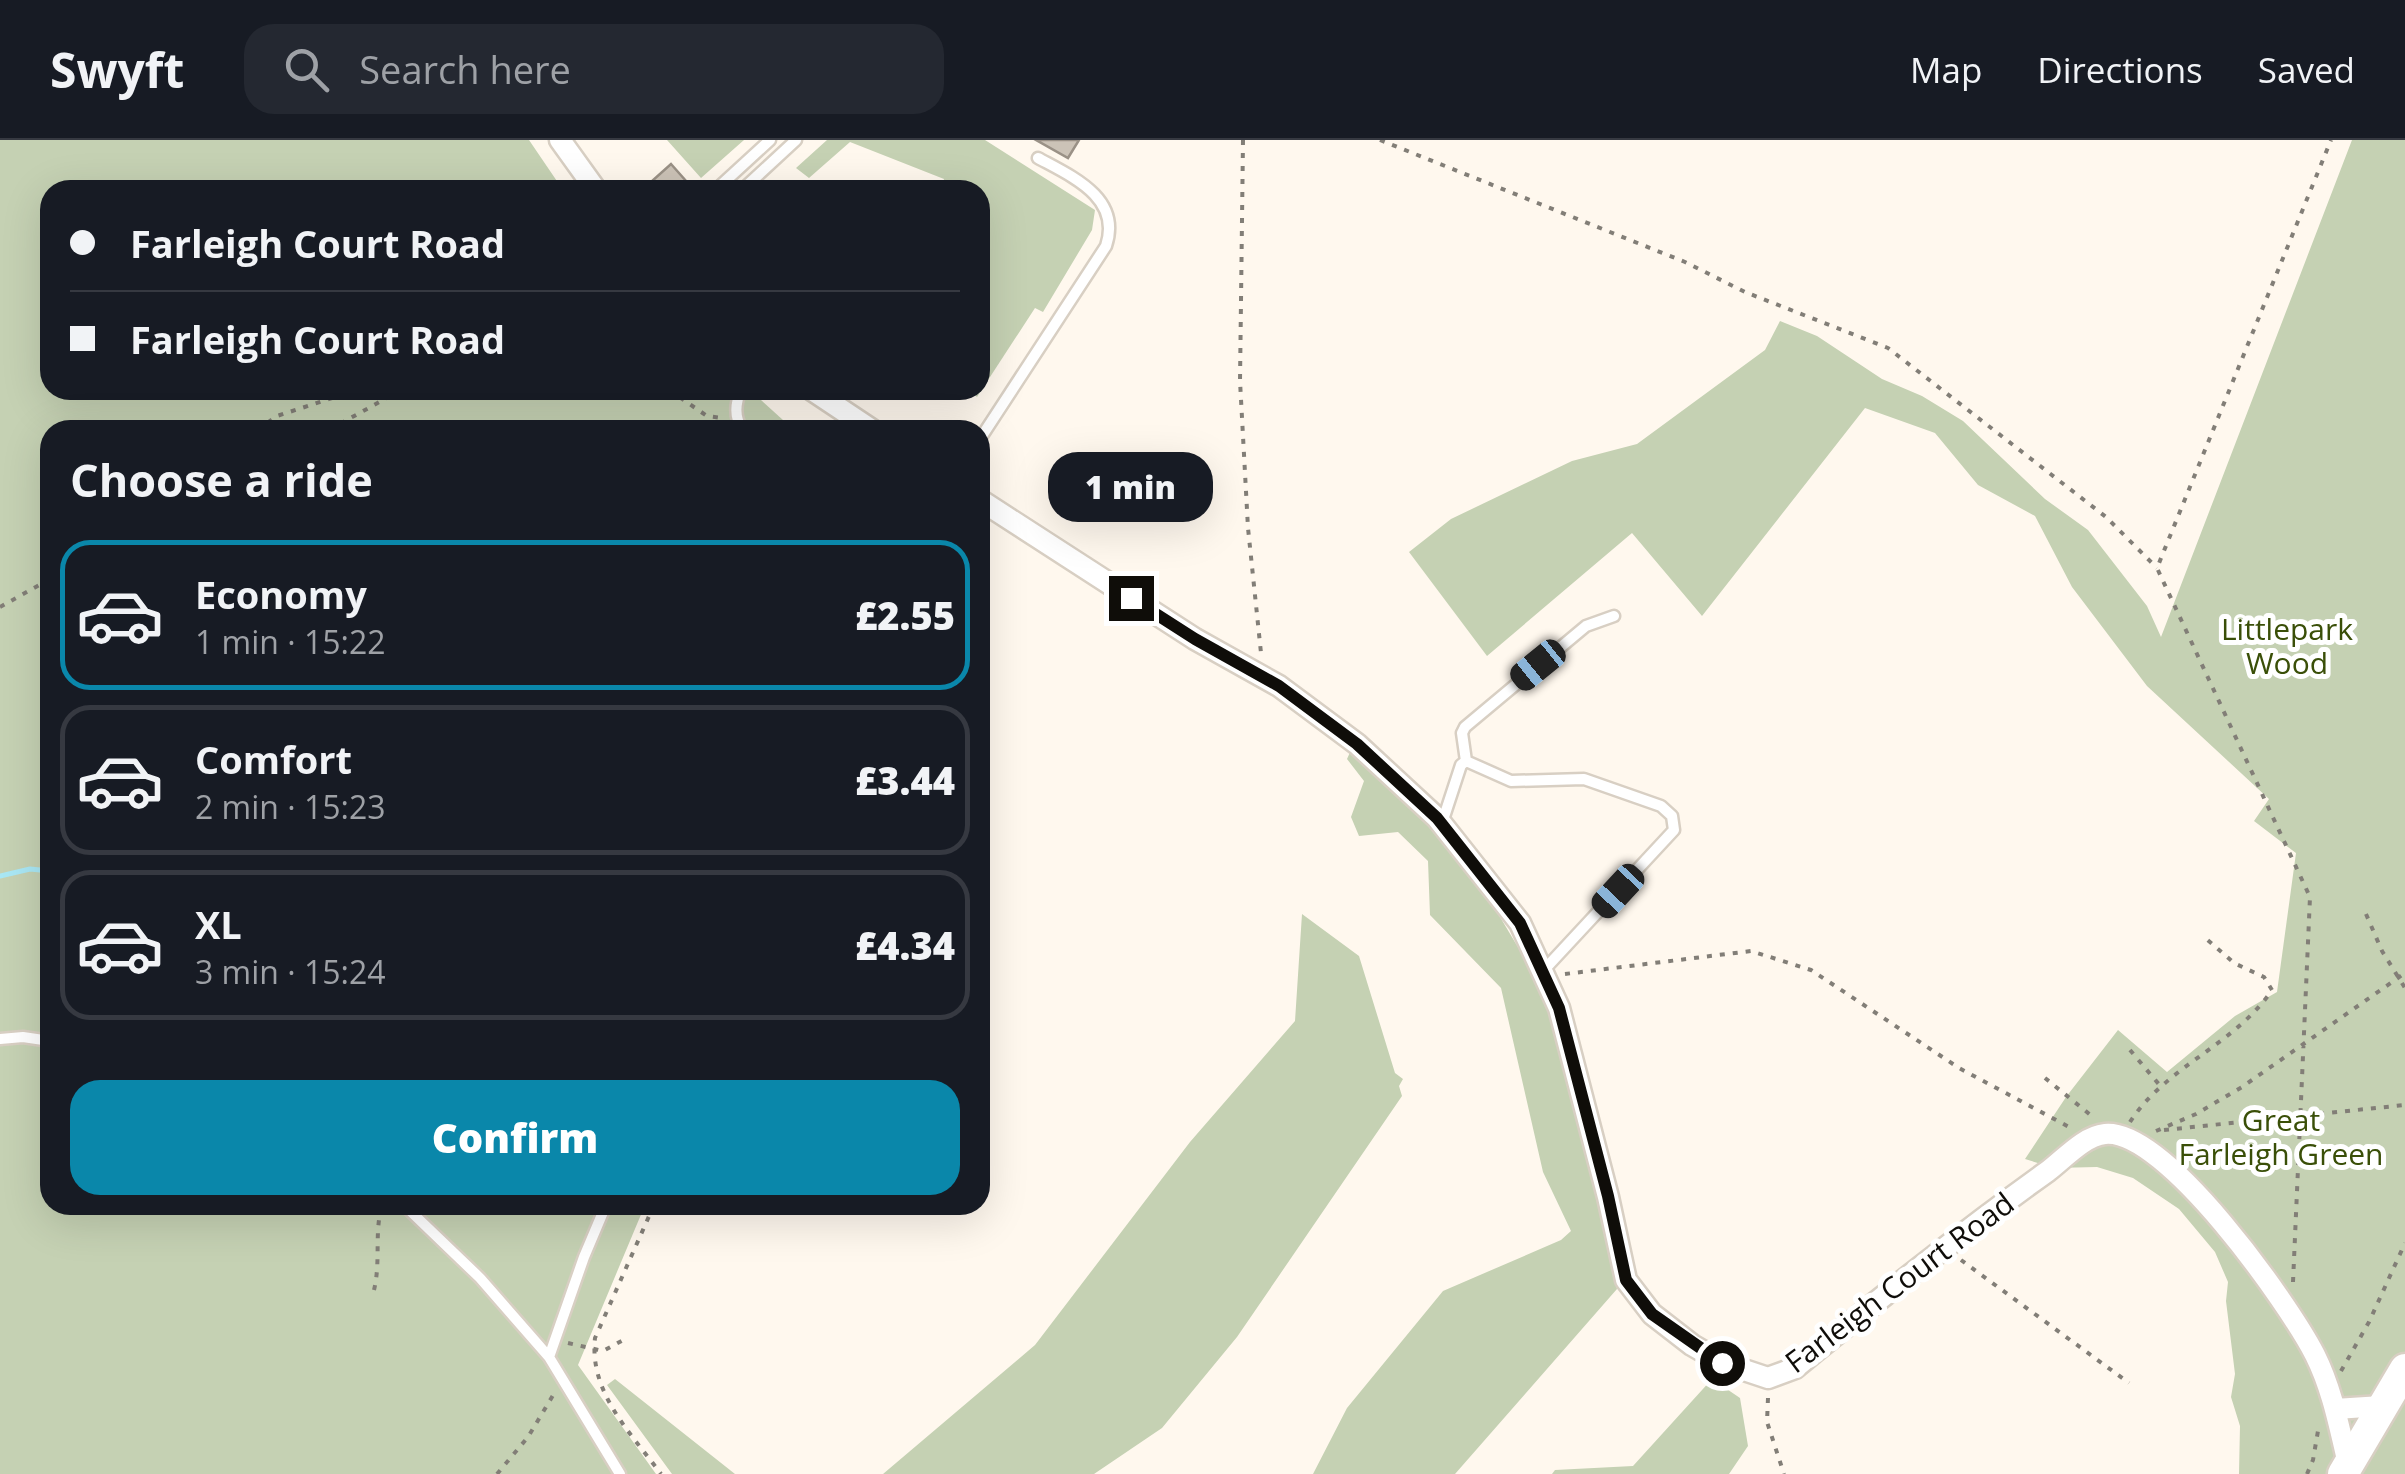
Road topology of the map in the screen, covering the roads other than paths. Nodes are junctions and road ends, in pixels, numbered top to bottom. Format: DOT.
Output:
graph roads {
  1 [pos="560,140"];
  2 [pos="770,140"];
  3 [pos="796,140"];
  4 [pos="1038,158"];
  5 [pos="589,180"];
  6 [pos="726,180"];
  7 [pos="753,180"];
  8 [pos="827,400"];
  9 [pos="857,420"];
  10 [pos="990,423"];
  11 [pos="990,506"];
  12 [pos="1614,616"];
  13 [pos="1466,761"];
  14 [pos="1442,824"];
  15 [pos="1544,974"];
  16 [pos="0,1038"];
  17 [pos="40,1040"];
  18 [pos="414,1215"];
  19 [pos="602,1215"];
  20 [pos="548,1357"];
  21 [pos="2405,1369"];
  22 [pos="2333,1399"];
  23 [pos="2382,1406"];
  24 [pos="2346,1469"];
  25 [pos="620,1474"];
  1 -- 5 [label="street"];
  2 -- 6 [label="lane"];
  3 -- 7 [label="lane"];
  4 -- 10 [label="lane"];
  8 -- 9 [label="street"];
  11 -- 14 [label="street, Farleigh Court Road"];
  12 -- 13 [label="lane"];
  13 -- 14 [label="lane"];
  13 -- 15 [label="lane"];
  14 -- 15 [label="street, Farleigh Court Road"];
  15 -- 22 [label="street, Farleigh Court Road"];
  16 -- 17 [label="lane"];
  18 -- 20 [label="lane"];
  19 -- 20 [label="lane"];
  20 -- 25 [label="lane"];
  21 -- 23 [label="street"];
  22 -- 23 [label="street"];
  22 -- 24 [label="street"];
  23 -- 24 [label="street"];
}
